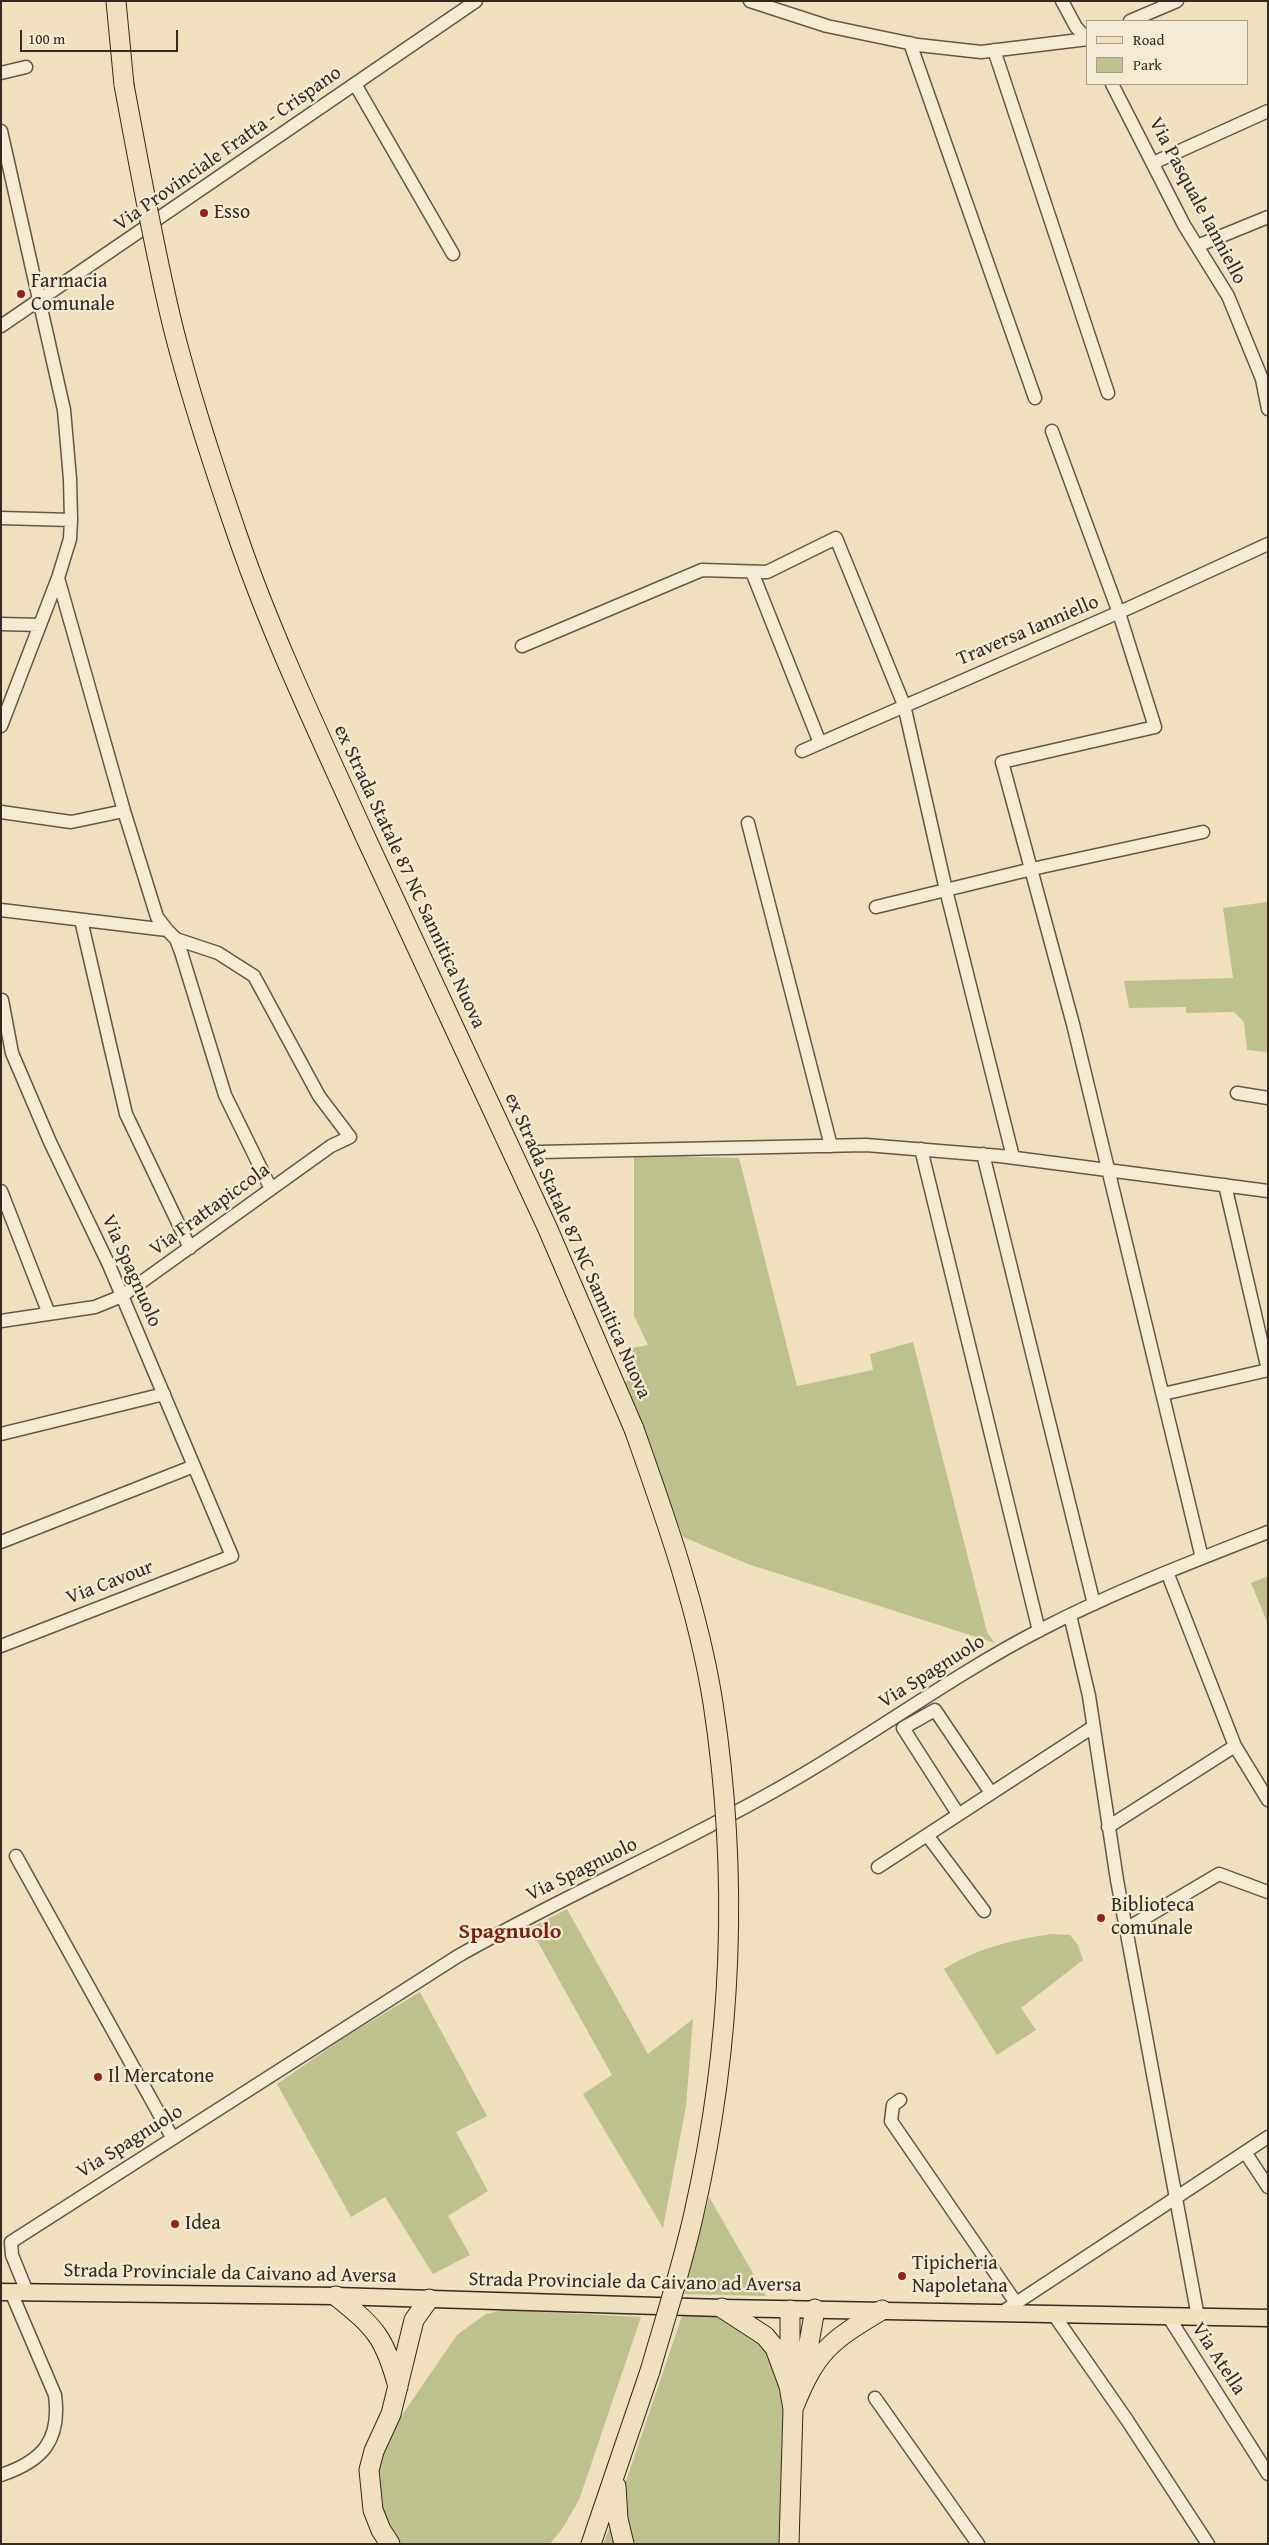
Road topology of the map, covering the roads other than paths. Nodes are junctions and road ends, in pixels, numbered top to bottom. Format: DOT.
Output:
graph roads {
  1 [pos="116,1"];
  2 [pos="476,1"];
  3 [pos="750,1"];
  4 [pos="1177,1"];
  5 [pos="1066,3"];
  6 [pos="1132,20"];
  7 [pos="1086,37"];
  8 [pos="1086,39"];
  9 [pos="910,43"];
  10 [pos="994,50"];
  11 [pos="26,67"];
  12 [pos="1,73"];
  13 [pos="355,84"];
  14 [pos="1113,85"];
  15 [pos="1268,111"];
  16 [pos="1,131"];
  17 [pos="4,152"];
  18 [pos="1153,163"];
  19 [pos="1268,217"];
  20 [pos="1197,246"];
  21 [pos="453,254"];
  22 [pos="39,301"];
  23 [pos="1,326"];
  24 [pos="1108,393"];
  25 [pos="1035,398"];
  26 [pos="1268,408"];
  27 [pos="1052,431"];
  28 [pos="1,518"];
  29 [pos="71,520"];
  30 [pos="1268,544"];
  31 [pos="752,572"];
  32 [pos="58,578"];
  33 [pos="1118,613"];
  34 [pos="1,624"];
  35 [pos="40,625"];
  36 [pos="522,646"];
  37 [pos="904,705"];
  38 [pos="2,724"];
  39 [pos="820,743"];
  40 [pos="802,751"];
  41 [pos="124,811"];
  42 [pos="1,812"];
  43 [pos="748,823"];
  44 [pos="1203,832"];
  45 [pos="1032,869"];
  46 [pos="946,890"];
  47 [pos="876,907"];
  48 [pos="1,910"];
  49 [pos="81,920"];
  50 [pos="171,934"];
  51 [pos="2,1000"];
  52 [pos="1237,1093"];
  53 [pos="1268,1098"];
  54 [pos="831,1146"];
  55 [pos="921,1149"];
  56 [pos="539,1152"];
  57 [pos="983,1154"];
  58 [pos="1013,1157"];
  59 [pos="1108,1169"];
  60 [pos="1225,1185"];
  61 [pos="271,1189"];
  62 [pos="1,1191"];
  63 [pos="1268,1191"];
  64 [pos="190,1248"];
  65 [pos="122,1296"];
  66 [pos="49,1314"];
  67 [pos="1,1320"];
  68 [pos="1268,1370"];
  69 [pos="164,1394"];
  70 [pos="1162,1394"];
  71 [pos="1,1434"];
  72 [pos="194,1466"];
  73 [pos="1268,1532"];
  74 [pos="1,1542"];
  75 [pos="232,1556"];
  76 [pos="1202,1558"];
  77 [pos="1167,1572"];
  78 [pos="1094,1604"];
  79 [pos="1070,1615"];
  80 [pos="1039,1631"];
  81 [pos="1,1646"];
  82 [pos="1093,1727"];
  83 [pos="1235,1746"];
  84 [pos="991,1794"];
  85 [pos="1268,1800"];
  86 [pos="958,1814"];
  87 [pos="1108,1826"];
  88 [pos="927,1835"];
  89 [pos="16,1856"];
  90 [pos="878,1867"];
  91 [pos="1268,1892"];
  92 [pos="984,1912"];
  93 [pos="1126,1929"];
  94 [pos="900,2100"];
  95 [pos="172,2137"];
  96 [pos="1268,2137"];
  97 [pos="1245,2152"];
  98 [pos="1268,2186"];
  99 [pos="1176,2197"];
  100 [pos="13,2292"];
  101 [pos="336,2296"];
  102 [pos="429,2299"];
  103 [pos="1016,2303"];
  104 [pos="722,2308"];
  105 [pos="815,2309"];
  106 [pos="790,2310"];
  107 [pos="882,2310"];
  108 [pos="1001,2313"];
  109 [pos="1054,2315"];
  110 [pos="1168,2316"];
  111 [pos="1198,2317"];
  112 [pos="1268,2318"];
  113 [pos="806,2376"];
  114 [pos="789,2386"];
  115 [pos="398,2387"];
  116 [pos="875,2398"];
  117 [pos="794,2408"];
  118 [pos="1268,2474"];
  119 [pos="1,2475"];
  120 [pos="615,2477"];
  121 [pos="390,2544"];
  122 [pos="592,2544"];
  123 [pos="624,2544"];
  124 [pos="790,2544"];
  125 [pos="978,2544"];
  126 [pos="1208,2544"];
  1 -- 120 [label="highway, ex Strada Statale 87 NC Sannitica Nuova, bridge"];
  2 -- 13 [label="street, Via Provinciale Fratta - Crispano"];
  3 -- 9 [label="street"];
  4 -- 6 [label="street"];
  5 -- 7 [label="street"];
  8 -- 10 [label="street"];
  9 -- 10 [label="street"];
  9 -- 25 [label="street"];
  10 -- 24 [label="street"];
  11 -- 12 [label="street"];
  13 -- 21 [label="street"];
  13 -- 22 [label="street, Via Provinciale Fratta - Crispano"];
  14 -- 18 [label="street, Via Pasquale Ianniello"];
  15 -- 18 [label="street"];
  16 -- 17 [label="street"];
  17 -- 22 [label="street"];
  18 -- 20 [label="street, Via Pasquale Ianniello"];
  19 -- 20 [label="street"];
  20 -- 26 [label="street, Via Pasquale Ianniello"];
  22 -- 23 [label="street, Via Provinciale Fratta - Crispano"];
  22 -- 29 [label="street"];
  27 -- 33 [label="street"];
  28 -- 29 [label="street"];
  29 -- 32 [label="street"];
  30 -- 33 [label="street, Traversa Ianniello"];
  31 -- 36 [label="street"];
  31 -- 37 [label="street"];
  31 -- 39 [label="street"];
  32 -- 35 [label="street"];
  32 -- 41 [label="street"];
  33 -- 37 [label="street, Traversa Ianniello"];
  33 -- 45 [label="street"];
  34 -- 35 [label="street"];
  35 -- 38 [label="street"];
  37 -- 39 [label="street, Traversa Ianniello"];
  37 -- 46 [label="street"];
  39 -- 40 [label="street, Traversa Ianniello"];
  41 -- 42 [label="street"];
  41 -- 50 [label="street"];
  43 -- 54 [label="street"];
  44 -- 45 [label="street"];
  45 -- 46 [label="street"];
  45 -- 59 [label="street"];
  46 -- 47 [label="street"];
  46 -- 58 [label="street"];
  48 -- 49 [label="street"];
  49 -- 50 [label="street"];
  49 -- 64 [label="street"];
  50 -- 61 [label="street"];
  50 -- 61 [label="street, Via Frattapiccola"];
  51 -- 65 [label="street, Via Spagnuolo"];
  52 -- 53 [label="street"];
  54 -- 55 [label="street"];
  54 -- 56 [label="street"];
  55 -- 57 [label="street"];
  55 -- 80 [label="street"];
  57 -- 58 [label="street"];
  57 -- 78 [label="street"];
  58 -- 59 [label="street"];
  59 -- 60 [label="street"];
  59 -- 70 [label="street"];
  60 -- 63 [label="street"];
  60 -- 68 [label="street"];
  61 -- 64 [label="street, Via Frattapiccola"];
  62 -- 66 [label="street"];
  64 -- 65 [label="street, Via Frattapiccola"];
  65 -- 66 [label="street, Via Frattapiccola"];
  65 -- 69 [label="street, Via Spagnuolo"];
  66 -- 67 [label="street, Via Frattapiccola"];
  68 -- 70 [label="street"];
  69 -- 71 [label="street"];
  69 -- 72 [label="street, Via Spagnuolo"];
  70 -- 76 [label="street"];
  72 -- 74 [label="street"];
  72 -- 75 [label="street, Via Spagnuolo"];
  73 -- 76 [label="street, Via Spagnuolo"];
  75 -- 81 [label="street, Via Cavour"];
  76 -- 77 [label="street, Via Spagnuolo"];
  77 -- 78 [label="street, Via Spagnuolo"];
  77 -- 83 [label="street"];
  78 -- 79 [label="street, Via Spagnuolo"];
  79 -- 80 [label="street, Via Spagnuolo"];
  79 -- 82 [label="street"];
  80 -- 95 [label="street, Via Spagnuolo"];
  82 -- 84 [label="street"];
  82 -- 87 [label="street"];
  83 -- 85 [label="street"];
  83 -- 87 [label="street"];
  84 -- 86 [label="street"];
  84 -- 86 [label="street"];
  86 -- 88 [label="street"];
  87 -- 93 [label="street"];
  88 -- 90 [label="street"];
  88 -- 92 [label="street"];
  89 -- 95 [label="street"];
  91 -- 93 [label="street"];
  93 -- 99 [label="street"];
  94 -- 103 [label="street"];
  95 -- 100 [label="street, Via Spagnuolo"];
  96 -- 97 [label="street"];
  97 -- 98 [label="street"];
  97 -- 99 [label="street"];
  99 -- 103 [label="street"];
  99 -- 111 [label="street"];
  100 -- 101 [label="main road, Strada Provinciale da Caivano ad Aversa"];
  100 -- 119 [label="street"];
  101 -- 102 [label="main road, Strada Provinciale da Caivano ad Aversa"];
  101 -- 115 [label="highway"];
  102 -- 104 [label="main road, Strada Provinciale da Caivano ad Aversa"];
  102 -- 115 [label="highway"];
  103 -- 108 [label="street"];
  104 -- 106 [label="main road, Strada Provinciale da Caivano ad Aversa"];
  104 -- 114 [label="highway"];
  105 -- 106 [label="main road, Strada Provinciale da Caivano ad Aversa"];
  105 -- 107 [label="main road, Strada Provinciale da Caivano ad Aversa"];
  105 -- 113 [label="highway"];
  106 -- 114 [label="highway"];
  107 -- 108 [label="main road, Strada Provinciale da Caivano ad Aversa"];
  107 -- 113 [label="highway"];
  108 -- 109 [label="main road, Strada Provinciale da Caivano ad Aversa"];
  109 -- 110 [label="main road, Strada Provinciale da Caivano ad Aversa"];
  109 -- 126 [label="street"];
  110 -- 111 [label="main road, Strada Provinciale da Caivano ad Aversa"];
  110 -- 118 [label="street, Via Atella"];
  111 -- 112 [label="main road, Strada Provinciale da Caivano ad Aversa"];
  113 -- 117 [label="highway"];
  114 -- 117 [label="highway"];
  115 -- 121 [label="highway"];
  116 -- 125 [label="street"];
  117 -- 124 [label="highway"];
  120 -- 122 [label="highway, ex Strada Statale 87 NC Sannitica Nuova"];
  120 -- 123 [label="highway"];
}
